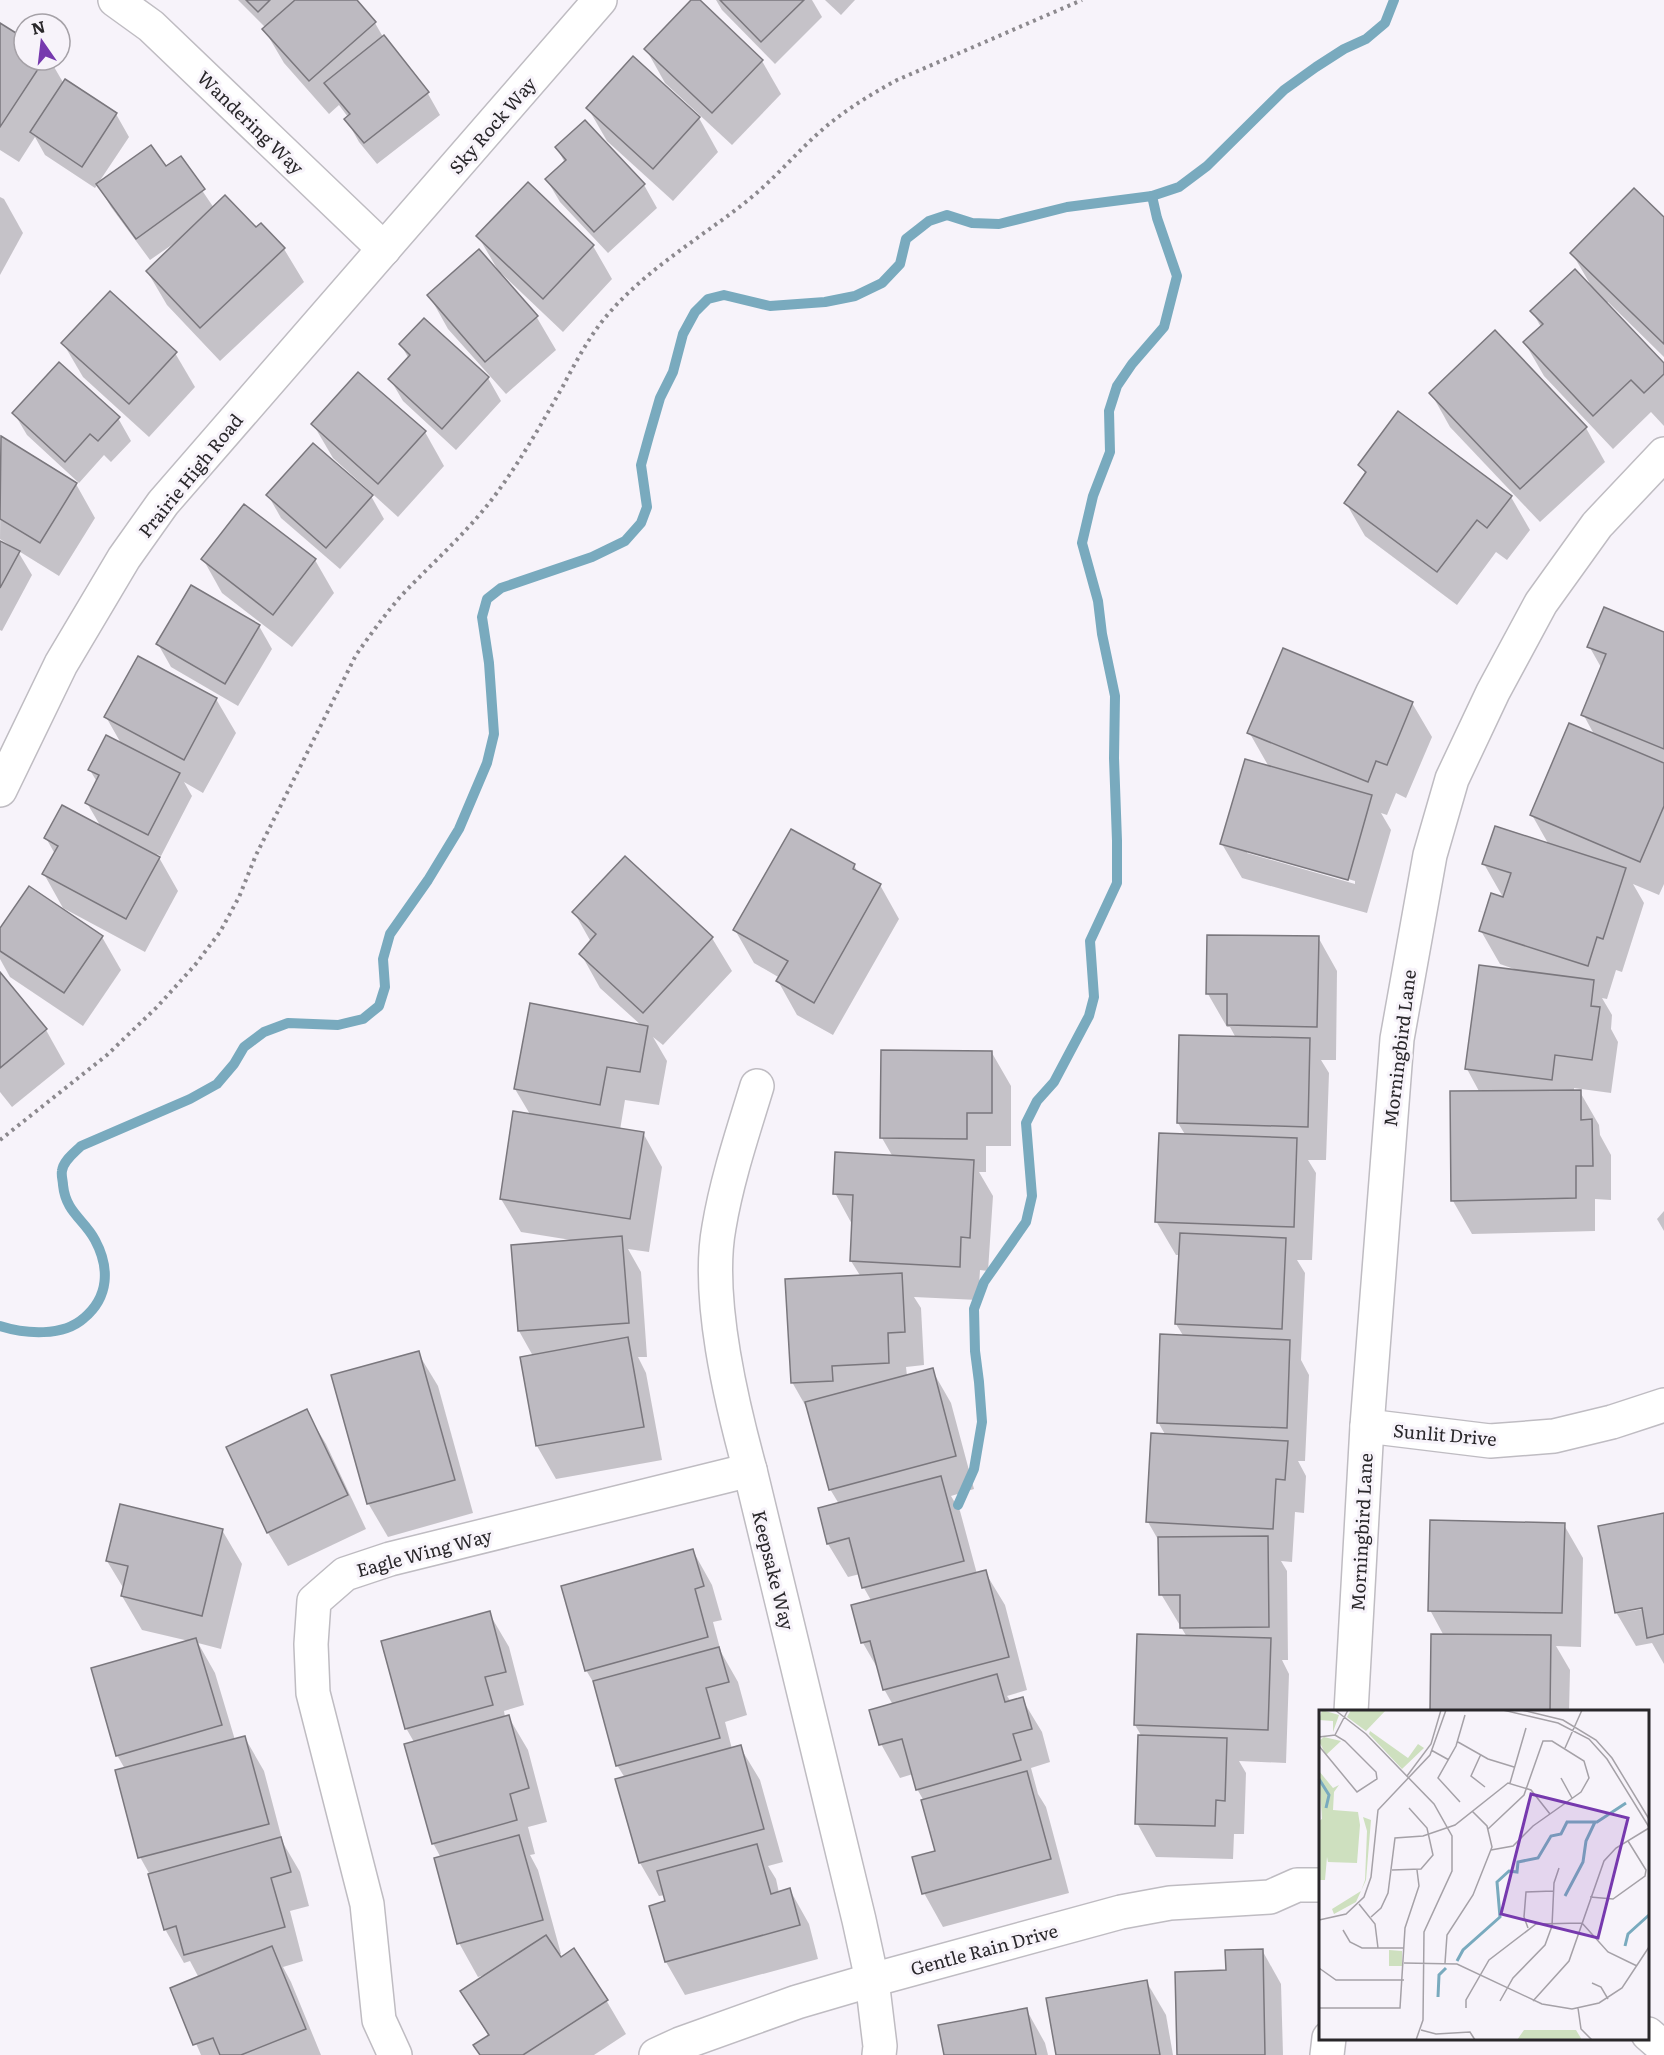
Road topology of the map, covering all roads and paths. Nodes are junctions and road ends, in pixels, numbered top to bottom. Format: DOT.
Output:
graph roads {
  1 [pos="115,0"];
  2 [pos="600,0"];
  3 [pos="1082,0"];
  4 [pos="384,249"];
  5 [pos="1664,454"];
  6 [pos="0,790"];
  7 [pos="758,1086"];
  8 [pos="0,1140"];
  9 [pos="1664,1405"];
  10 [pos="1366,1426"];
  11 [pos="750,1470"];
  12 [pos="1350,1710"];
  13 [pos="1319,1885"];
  14 [pos="872,1980"];
  15 [pos="1649,2036"];
  16 [pos="1329,2040"];
  17 [pos="1664,2048"];
  18 [pos="395,2055"];
  19 [pos="656,2055"];
  20 [pos="879,2055"];
  21 [pos="1328,2055"];
  1 -- 4 [label="street, Wandering Way"];
  2 -- 4 [label="street, Sky Rock Way"];
  3 -- 8 [label="path"];
  4 -- 6 [label="street, Prairie High Road"];
  5 -- 10 [label="street, Morningbird Lane"];
  7 -- 11 [label="street, Keepsake Way"];
  9 -- 10 [label="street, Sunlit Drive"];
  10 -- 12 [label="street, Morningbird Lane"];
  11 -- 14 [label="street, Keepsake Way"];
  11 -- 18 [label="street, Eagle Wing Way"];
  13 -- 14 [label="street, Gentle Rain Drive"];
  14 -- 19 [label="street, Gentle Rain Drive"];
  14 -- 20 [label="street, Keepsake Way"];
  15 -- 17 [label="street"];
  16 -- 21 [label="street"];
}
